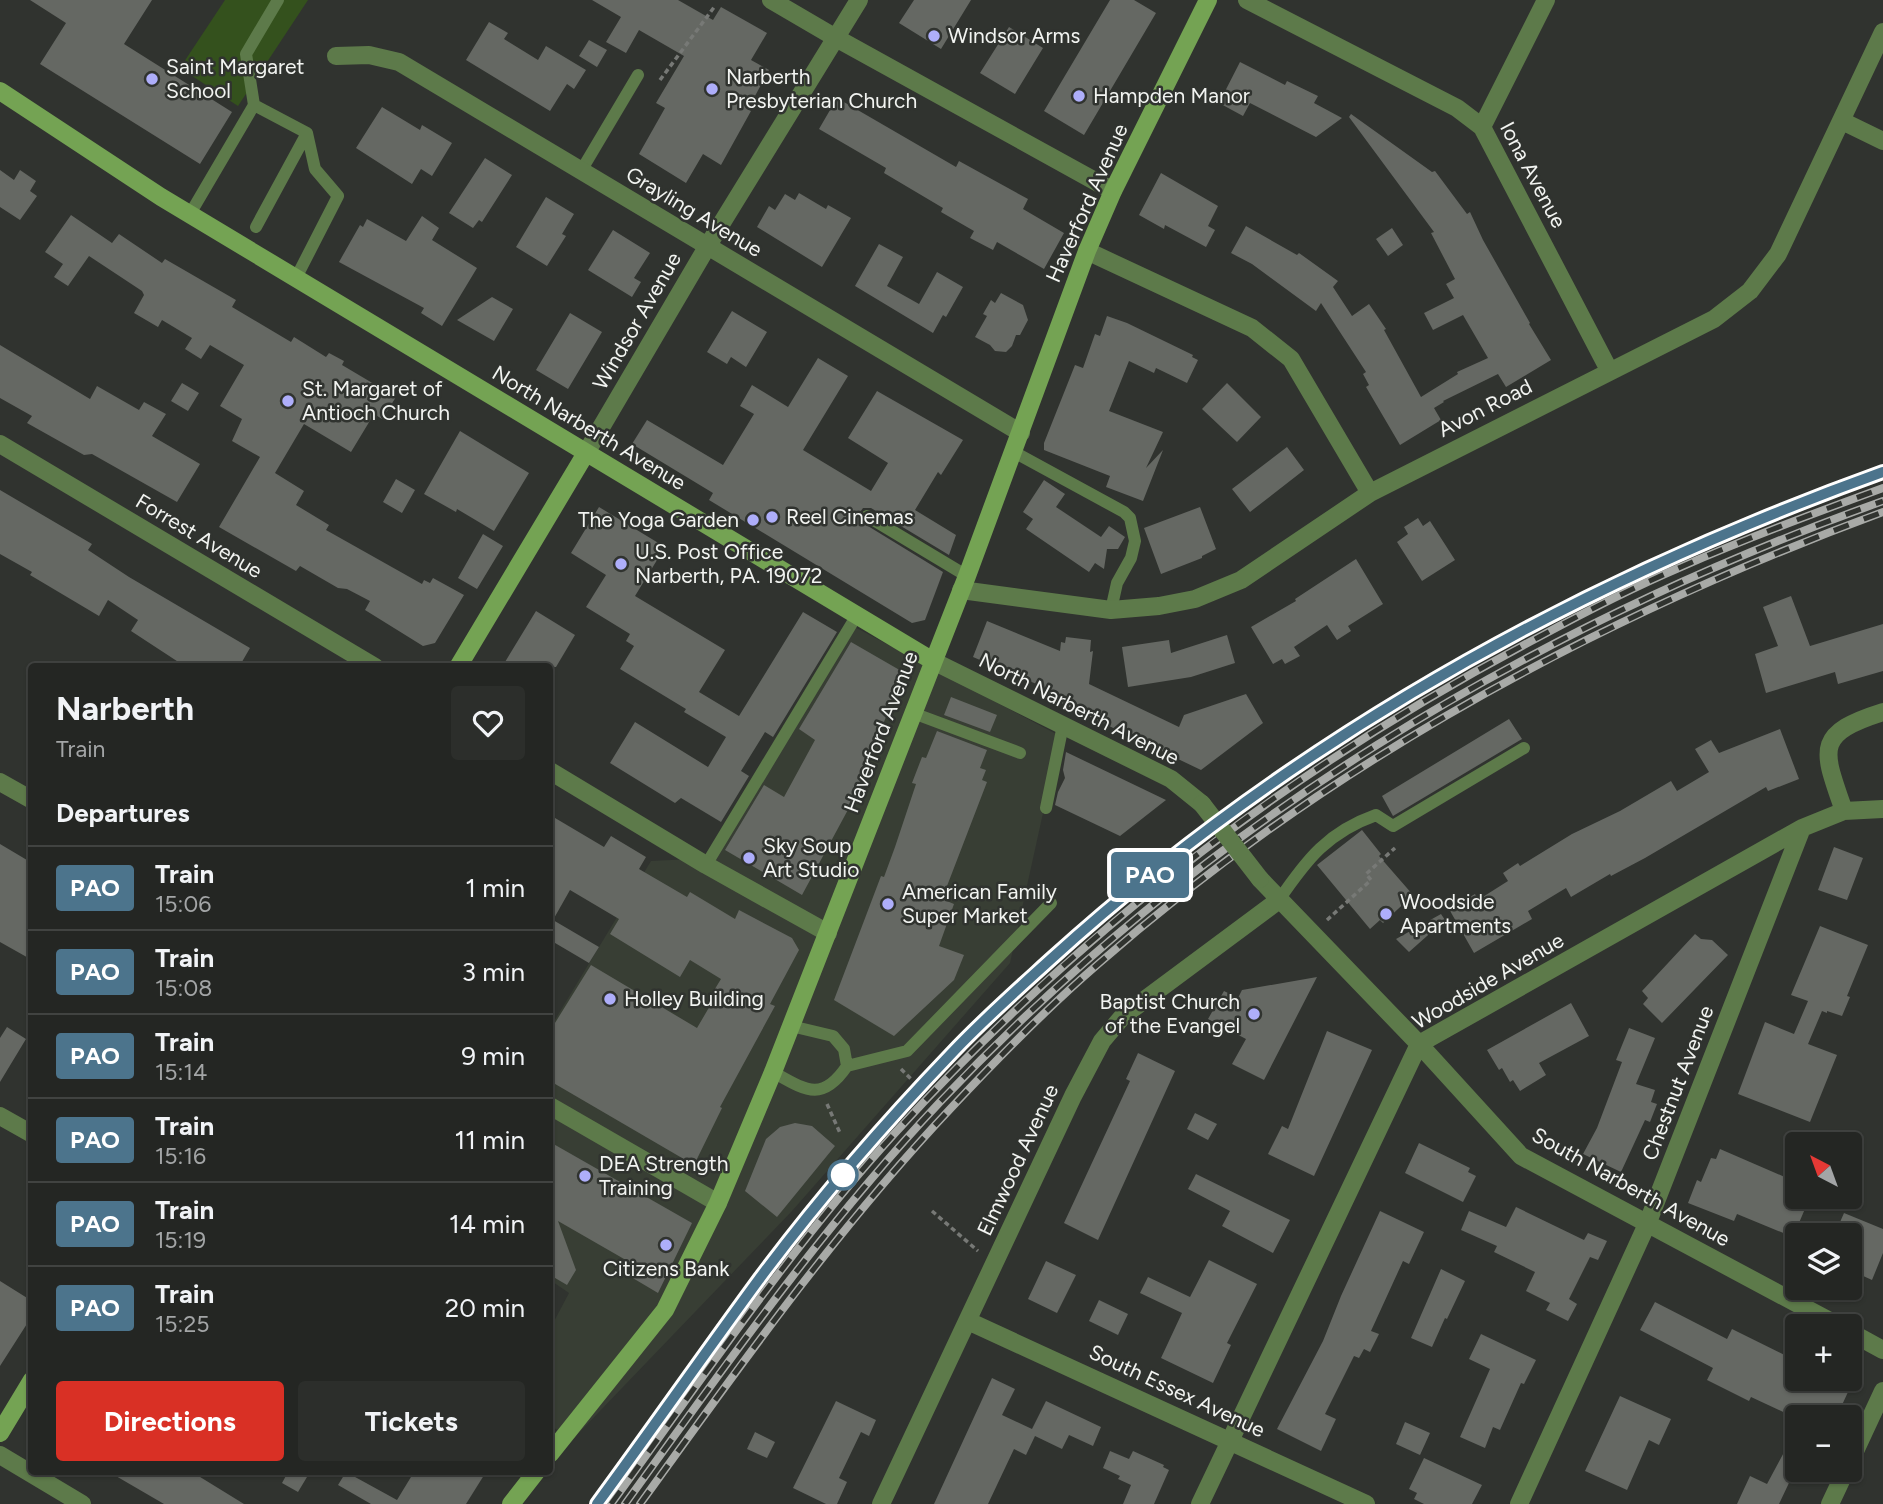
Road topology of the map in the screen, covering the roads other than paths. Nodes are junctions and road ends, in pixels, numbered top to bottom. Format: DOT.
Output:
graph roads {
  1 [pos="278,0"];
  2 [pos="771,0"];
  3 [pos="859,0"];
  4 [pos="1208,0"];
  5 [pos="1247,0"];
  6 [pos="1546,0"];
  7 [pos="1883,32"];
  8 [pos="836,38"];
  9 [pos="336,57"];
  10 [pos="638,75"];
  11 [pos="0,91"];
  12 [pos="254,105"];
  13 [pos="1842,121"];
  14 [pos="1482,127"];
  15 [pos="307,133"];
  16 [pos="1883,141"];
  17 [pos="581,170"];
  18 [pos="1113,191"];
  19 [pos="190,214"];
  20 [pos="256,228"];
  21 [pos="707,247"];
  22 [pos="1087,251"];
  23 [pos="296,278"];
  24 [pos="1609,370"];
  25 [pos="1021,433"];
  26 [pos="0,444"];
  27 [pos="1014,452"];
  28 [pos="586,453"];
  29 [pos="1370,493"];
  30 [pos="867,516"];
  31 [pos="964,583"];
  32 [pos="1111,610"];
  33 [pos="857,615"];
  34 [pos="933,661"];
  35 [pos="369,663"];
  36 [pos="460,663"];
  37 [pos="1883,712"];
  38 [pos="913,713"];
  39 [pos="1063,725"];
  40 [pos="1524,748"];
  41 [pos="1020,753"];
  42 [pos="553,773"];
  43 [pos="0,782"];
  44 [pos="28,798"];
  45 [pos="1202,804"];
  46 [pos="1046,808"];
  47 [pos="1883,808"];
  48 [pos="1844,811"];
  49 [pos="1802,828"];
  50 [pos="706,865"];
  51 [pos="1279,900"];
  52 [pos="1051,903"];
  53 [pos="828,933"];
  54 [pos="791,1026"];
  55 [pos="1419,1044"];
  56 [pos="847,1066"];
  57 [pos="773,1072"];
  58 [pos="553,1108"];
  59 [pos="0,1116"];
  60 [pos="28,1132"];
  61 [pos="718,1203"];
  62 [pos="1648,1222"];
  63 [pos="1817,1314"];
  64 [pos="968,1321"];
  65 [pos="1862,1339"];
  66 [pos="1883,1350"];
  67 [pos="28,1387"];
  68 [pos="1883,1391"];
  69 [pos="0,1433"];
  70 [pos="1862,1436"];
  71 [pos="1230,1440"];
  72 [pos="553,1447"];
  73 [pos="0,1455"];
  74 [pos="28,1472"];
  75 [pos="33,1475"];
  76 [pos="534,1475"];
  77 [pos="1840,1482"];
  78 [pos="82,1504"];
  79 [pos="511,1504"];
  80 [pos="881,1504"];
  81 [pos="1200,1504"];
  82 [pos="1366,1504"];
  83 [pos="1519,1504"];
  84 [pos="1830,1504"];
  1 -- 12 [label="lane"];
  2 -- 8 [label="street"];
  3 -- 8 [label="street, Windsor Avenue"];
  4 -- 18 [label="street, Haverford Avenue"];
  5 -- 14 [label="street, Iona Avenue"];
  6 -- 14 [label="street"];
  7 -- 13 [label="street, Avon Road"];
  8 -- 18 [label="street"];
  8 -- 21 [label="street, Windsor Avenue"];
  9 -- 17 [label="street, Grayling Avenue"];
  10 -- 17 [label="lane"];
  11 -- 19 [label="street, North Narberth Avenue"];
  12 -- 15 [label="lane"];
  12 -- 19 [label="lane"];
  13 -- 16 [label="street"];
  13 -- 24 [label="street, Avon Road"];
  14 -- 24 [label="street, Iona Avenue"];
  15 -- 20 [label="lane"];
  15 -- 23 [label="lane"];
  17 -- 21 [label="street, Grayling Avenue"];
  18 -- 22 [label="street, Haverford Avenue"];
  19 -- 23 [label="street, North Narberth Avenue"];
  21 -- 25 [label="street, Grayling Avenue"];
  21 -- 28 [label="street, Windsor Avenue"];
  22 -- 25 [label="street, Haverford Avenue"];
  22 -- 29 [label="street"];
  23 -- 28 [label="street, North Narberth Avenue"];
  24 -- 29 [label="street, Avon Road"];
  25 -- 27 [label="street, Haverford Avenue"];
  26 -- 35 [label="street, Forrest Avenue"];
  27 -- 31 [label="street, Haverford Avenue"];
  27 -- 32 [label="lane"];
  28 -- 33 [label="street, North Narberth Avenue"];
  28 -- 36 [label="street, Windsor Avenue"];
  29 -- 32 [label="street, Avon Road"];
  30 -- 31 [label="lane"];
  31 -- 32 [label="street, Avon Road"];
  31 -- 34 [label="street, Haverford Avenue"];
  33 -- 34 [label="street, North Narberth Avenue"];
  33 -- 50 [label="lane"];
  34 -- 38 [label="street, Haverford Avenue"];
  34 -- 39 [label="street, North Narberth Avenue"];
  37 -- 48 [label="street"];
  38 -- 41 [label="lane"];
  38 -- 53 [label="street, Haverford Avenue"];
  39 -- 45 [label="street, North Narberth Avenue"];
  39 -- 46 [label="lane"];
  40 -- 51 [label="lane"];
  42 -- 50 [label="street"];
  43 -- 44 [label="street"];
  45 -- 51 [label="street, South Narberth Avenue, bridge"];
  47 -- 48 [label="street, Woodside Avenue"];
  48 -- 49 [label="street, Woodside Avenue"];
  49 -- 55 [label="street, Woodside Avenue"];
  49 -- 62 [label="street, Chestnut Avenue"];
  50 -- 53 [label="street"];
  51 -- 55 [label="street, South Narberth Avenue"];
  51 -- 64 [label="street, Elmwood Avenue"];
  52 -- 56 [label="lane"];
  53 -- 54 [label="street, Haverford Avenue"];
  54 -- 56 [label="lane"];
  54 -- 57 [label="street, Haverford Avenue"];
  55 -- 62 [label="street, South Narberth Avenue"];
  55 -- 71 [label="street, Woodside Avenue"];
  56 -- 57 [label="lane"];
  57 -- 61 [label="street, Haverford Avenue"];
  58 -- 61 [label="street"];
  59 -- 60 [label="street"];
  61 -- 72 [label="street, Haverford Avenue"];
  62 -- 63 [label="street, South Narberth Avenue"];
  62 -- 83 [label="street, Chestnut Avenue"];
  64 -- 71 [label="street, South Essex Avenue"];
  64 -- 80 [label="street, Elmwood Avenue"];
  65 -- 66 [label="street"];
  67 -- 69 [label="street"];
  68 -- 70 [label="street"];
  71 -- 81 [label="street, Woodside Avenue"];
  71 -- 82 [label="street, South Essex Avenue"];
  73 -- 74 [label="street"];
  75 -- 78 [label="street"];
  76 -- 79 [label="street"];
  77 -- 84 [label="street"];
}
